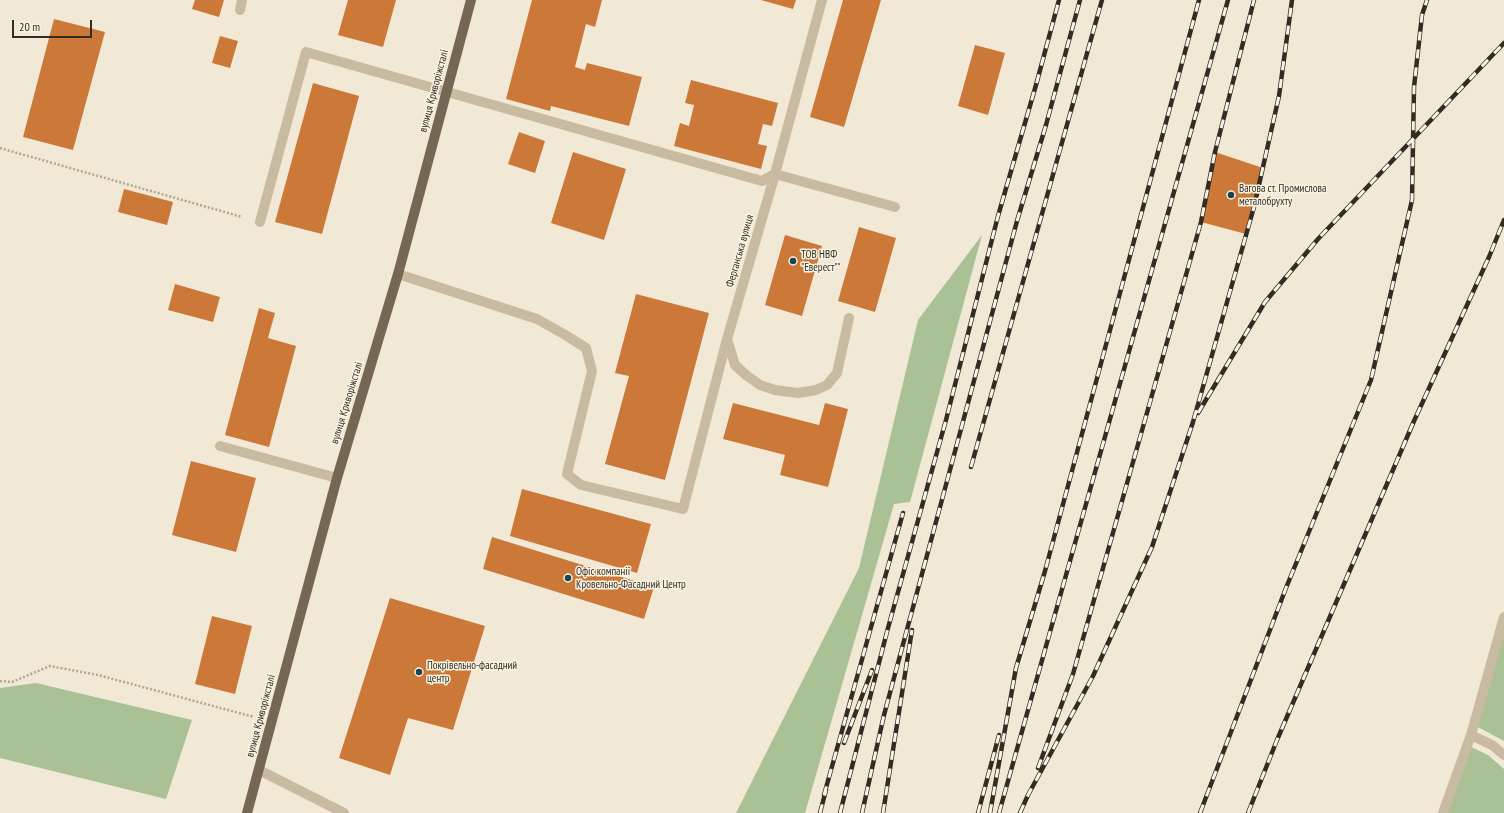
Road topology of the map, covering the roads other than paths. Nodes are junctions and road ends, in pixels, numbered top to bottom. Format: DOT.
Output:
graph roads {
  1 [pos="242,0"];
  2 [pos="471,0"];
  3 [pos="822,0"];
  4 [pos="240,10"];
  5 [pos="446,91"];
  6 [pos="775,174"];
  7 [pos="895,207"];
  8 [pos="260,222"];
  9 [pos="398,274"];
  10 [pos="849,318"];
  11 [pos="727,339"];
  12 [pos="220,446"];
  13 [pos="337,478"];
  14 [pos="1504,617"];
  15 [pos="1471,735"];
  16 [pos="1504,756"];
  17 [pos="259,770"];
  18 [pos="247,813"];
  19 [pos="344,813"];
  20 [pos="1442,813"];
  1 -- 4 [label="street"];
  2 -- 5 [label="main road, вулиця Криворіжсталі"];
  3 -- 6 [label="street, Ферганська вулиця"];
  5 -- 6 [label="street"];
  5 -- 8 [label="street"];
  5 -- 9 [label="main road, вулиця Криворіжсталі"];
  6 -- 7 [label="street"];
  6 -- 11 [label="street, Ферганська вулиця"];
  9 -- 11 [label="street, Ферганська вулиця"];
  9 -- 13 [label="main road, вулиця Криворіжсталі"];
  10 -- 11 [label="street"];
  12 -- 13 [label="street"];
  13 -- 17 [label="main road, вулиця Криворіжсталі"];
  14 -- 15 [label="street"];
  15 -- 16 [label="street"];
  15 -- 20 [label="street"];
  17 -- 18 [label="main road, вулиця Криворіжсталі"];
  17 -- 19 [label="street"];
}
